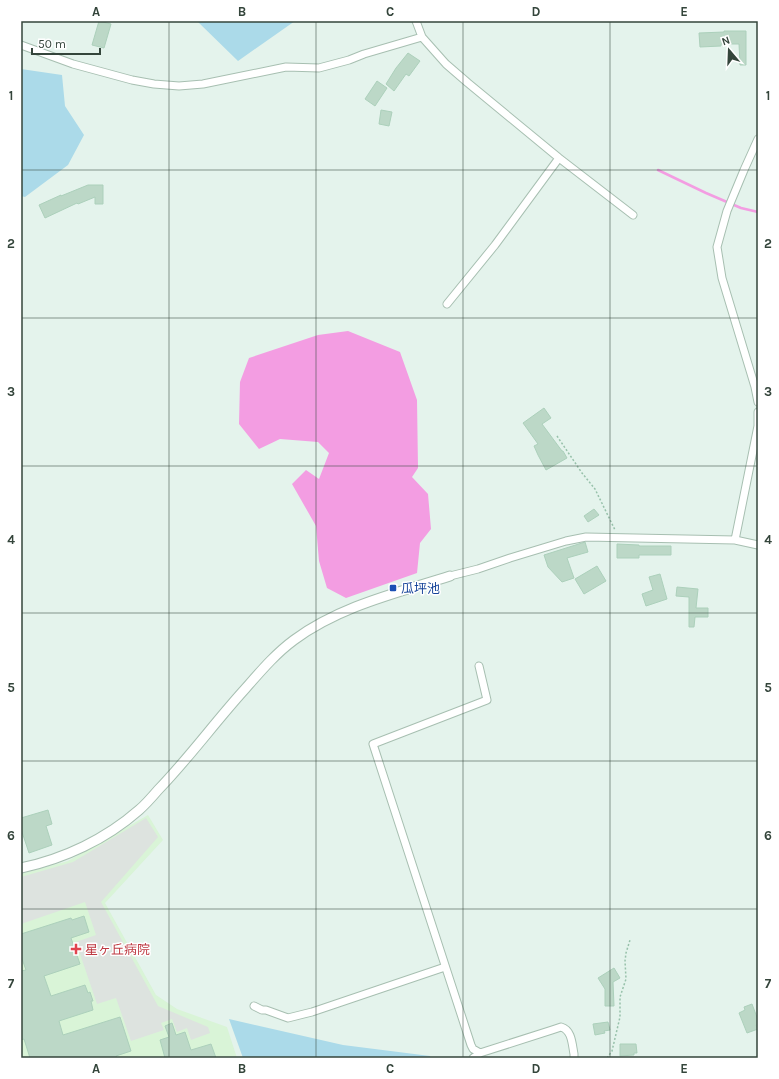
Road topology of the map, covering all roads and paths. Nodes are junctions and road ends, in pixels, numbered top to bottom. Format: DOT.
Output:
graph roads {
  1 [pos="416,21"];
  2 [pos="422,37"];
  3 [pos="21,45"];
  4 [pos="758,139"];
  5 [pos="559,158"];
  6 [pos="634,215"];
  7 [pos="447,304"];
  8 [pos="758,402"];
  9 [pos="758,412"];
  10 [pos="557,436"];
  11 [pos="618,538"];
  12 [pos="735,540"];
  13 [pos="758,545"];
  14 [pos="450,576"];
  15 [pos="479,666"];
  16 [pos="21,868"];
  17 [pos="630,940"];
  18 [pos="445,967"];
  19 [pos="254,1006"];
  20 [pos="480,1053"];
  21 [pos="473,1058"];
  22 [pos="574,1058"];
  23 [pos="607,1058"];
  1 -- 2 [label="street"];
  2 -- 3 [label="street"];
  2 -- 5 [label="street"];
  4 -- 8 [label="street"];
  5 -- 6 [label="street"];
  5 -- 7 [label="street"];
  9 -- 12 [label="street"];
  10 -- 11 [label="path"];
  11 -- 12 [label="street"];
  11 -- 14 [label="street"];
  12 -- 13 [label="street"];
  14 -- 16 [label="street"];
  15 -- 18 [label="street"];
  17 -- 23 [label="path"];
  18 -- 19 [label="street"];
  18 -- 20 [label="street"];
  20 -- 21 [label="street"];
  20 -- 22 [label="street"];
}
